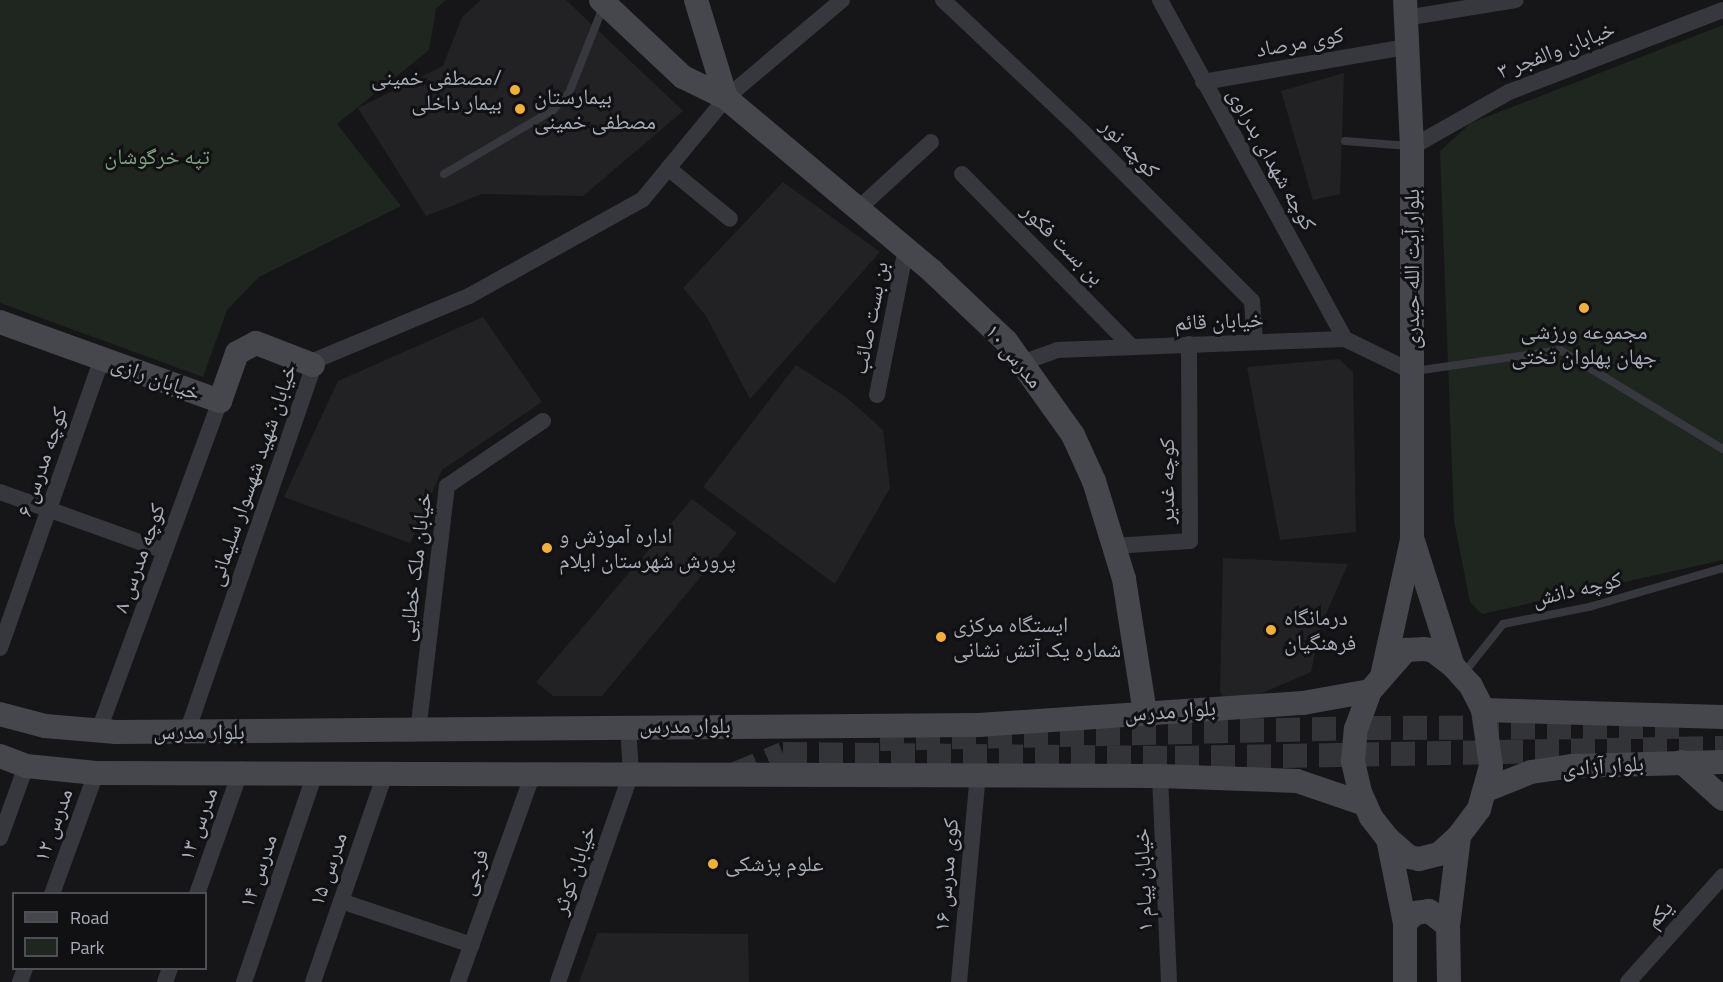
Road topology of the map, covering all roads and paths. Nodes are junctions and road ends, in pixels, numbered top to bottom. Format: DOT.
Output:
graph roads {
  1 [pos="696,0"];
  2 [pos="842,0"];
  3 [pos="943,0"];
  4 [pos="1160,0"];
  5 [pos="1516,0"];
  6 [pos="603,2"];
  7 [pos="1405,9"];
  8 [pos="1723,10"];
  9 [pos="1405,47"];
  10 [pos="1203,82"];
  11 [pos="726,99"];
  12 [pos="1345,141"];
  13 [pos="932,142"];
  14 [pos="1412,147"];
  15 [pos="668,168"];
  16 [pos="444,174"];
  17 [pos="962,174"];
  18 [pos="858,209"];
  19 [pos="730,219"];
  20 [pos="906,249"];
  21 [pos="0,322"];
  22 [pos="1345,339"];
  23 [pos="1255,342"];
  24 [pos="1189,344"];
  25 [pos="1132,346"];
  26 [pos="102,358"];
  27 [pos="1022,363"];
  28 [pos="313,365"];
  29 [pos="1411,371"];
  30 [pos="877,394"];
  31 [pos="220,401"];
  32 [pos="543,421"];
  33 [pos="1723,450"];
  34 [pos="0,492"];
  35 [pos="49,510"];
  36 [pos="1412,539"];
  37 [pos="1114,546"];
  38 [pos="165,551"];
  39 [pos="1723,568"];
  40 [pos="0,648"];
  41 [pos="1457,671"];
  42 [pos="1376,683"];
  43 [pos="1483,710"];
  44 [pos="1145,713"];
  45 [pos="0,714"];
  46 [pos="1723,717"];
  47 [pos="628,725"];
  48 [pos="99,730"];
  49 [pos="187,732"];
  50 [pos="418,732"];
  51 [pos="0,756"];
  52 [pos="1682,762"];
  53 [pos="1723,762"];
  54 [pos="26,766"];
  55 [pos="241,770"];
  56 [pos="386,771"];
  57 [pos="96,773"];
  58 [pos="978,773"];
  59 [pos="315,774"];
  60 [pos="631,774"];
  61 [pos="1160,776"];
  62 [pos="532,777"];
  63 [pos="1486,790"];
  64 [pos="1723,799"];
  65 [pos="1365,804"];
  66 [pos="1459,837"];
  67 [pos="0,838"];
  68 [pos="1388,839"];
  69 [pos="1723,876"];
  70 [pos="53,892"];
  71 [pos="198,892"];
  72 [pos="341,901"];
  73 [pos="1404,923"];
  74 [pos="1448,926"];
  75 [pos="472,945"];
  76 [pos="244,982"];
  77 [pos="313,982"];
  78 [pos="458,982"];
  79 [pos="558,982"];
  80 [pos="959,982"];
  81 [pos="1169,982"];
  82 [pos="1405,982"];
  83 [pos="1449,982"];
  84 [pos="1628,982"];
  1 -- 11 [label="main road"];
  2 -- 11 [label="street, خیابان شهید شهسوار سلیمانی"];
  3 -- 23 [label="street, کوچه نور"];
  4 -- 10 [label="street, کوچه شهدای بدراوی"];
  5 -- 7 [label="street"];
  6 -- 11 [label="main road, مدرس ۱۰"];
  6 -- 16 [label="lane"];
  7 -- 9 [label="main road, بلوار آیت الله حیدری"];
  8 -- 14 [label="street, خیابان والفجر ۳"];
  9 -- 10 [label="street, کوی مرصاد"];
  9 -- 14 [label="main road, بلوار آیت الله حیدری"];
  10 -- 22 [label="street, کوچه شهدای بدراوی"];
  11 -- 15 [label="street, خیابان شهید شهسوار سلیمانی"];
  11 -- 18 [label="main road, مدرس ۱۰"];
  12 -- 14 [label="lane"];
  13 -- 18 [label="street"];
  14 -- 29 [label="main road, بلوار آیت الله حیدری"];
  15 -- 19 [label="street"];
  15 -- 28 [label="street, خیابان شهید شهسوار سلیمانی"];
  17 -- 25 [label="street, بن بست فکور"];
  18 -- 20 [label="main road, مدرس ۱۰"];
  20 -- 27 [label="main road, مدرس ۱۰"];
  20 -- 30 [label="street, بن بست صائب"];
  21 -- 26 [label="main road, خیابان رازی"];
  22 -- 23 [label="street, خیابان قائم"];
  22 -- 29 [label="street, خیابان قائم"];
  23 -- 24 [label="street, خیابان قائم"];
  24 -- 25 [label="street, خیابان قائم"];
  24 -- 37 [label="street, کوچه غدیر"];
  25 -- 27 [label="street, خیابان قائم"];
  26 -- 31 [label="main road, خیابان رازی"];
  26 -- 35 [label="street, کوچه مدرس ۶"];
  27 -- 37 [label="main road, مدرس ۱۰"];
  28 -- 31 [label="main road, خیابان رازی"];
  28 -- 49 [label="street, خیابان شهید شهسوار سلیمانی"];
  29 -- 33 [label="lane"];
  29 -- 36 [label="main road, بلوار آیت الله حیدری"];
  31 -- 38 [label="street, کوچه مدرس ۸"];
  32 -- 50 [label="street, خیابان ملک خطایی"];
  34 -- 35 [label="street"];
  35 -- 38 [label="street"];
  35 -- 40 [label="street, کوچه مدرس ۶"];
  36 -- 41 [label="main road, بلوار آیت الله حیدری"];
  36 -- 42 [label="main road, بلوار آیت الله حیدری"];
  37 -- 44 [label="main road, مدرس ۱۰"];
  38 -- 48 [label="street, کوچه مدرس ۸"];
  39 -- 41 [label="lane, کوچه دانش"];
  41 -- 42 [label="main road"];
  41 -- 43 [label="main road"];
  42 -- 44 [label="main road, بلوار مدرس"];
  42 -- 65 [label="main road"];
  43 -- 46 [label="main road"];
  43 -- 63 [label="main road"];
  44 -- 47 [label="main road, بلوار مدرس"];
  45 -- 48 [label="main road, بلوار مدرس"];
  47 -- 50 [label="main road, بلوار مدرس"];
  47 -- 60 [label="street"];
  48 -- 49 [label="main road, بلوار مدرس"];
  49 -- 50 [label="main road, بلوار مدرس"];
  51 -- 54 [label="main road, بلوار مدرس"];
  52 -- 53 [label="main road, بلوار آزادی"];
  52 -- 63 [label="main road, بلوار آزادی"];
  52 -- 64 [label="main road"];
  54 -- 57 [label="main road, بلوار مدرس"];
  54 -- 67 [label="street"];
  55 -- 57 [label="main road, بلوار مدرس"];
  55 -- 59 [label="main road, بلوار مدرس"];
  55 -- 71 [label="street, مدرس ۱۳"];
  56 -- 59 [label="main road, بلوار مدرس"];
  56 -- 62 [label="main road, بلوار مدرس"];
  56 -- 72 [label="street, مدرس ۱۵"];
  57 -- 70 [label="street, مدرس ۱۲"];
  58 -- 60 [label="main road, بلوار مدرس"];
  58 -- 61 [label="main road, بلوار مدرس"];
  58 -- 80 [label="street, کوی مدرس ۱۶"];
  59 -- 76 [label="street, مدرس ۱۴"];
  60 -- 62 [label="main road, بلوار مدرس"];
  60 -- 79 [label="street, خیابان کوثر"];
  61 -- 65 [label="main road, بلوار مدرس"];
  61 -- 81 [label="street, خیابان پیام ۱"];
  62 -- 75 [label="street, فرجی"];
  63 -- 66 [label="main road"];
  65 -- 68 [label="main road"];
  66 -- 68 [label="main road"];
  66 -- 74 [label="main road"];
  68 -- 73 [label="main road"];
  69 -- 84 [label="street, یکم"];
  72 -- 75 [label="street"];
  72 -- 77 [label="street, مدرس ۱۵"];
  73 -- 74 [label="main road"];
  73 -- 82 [label="main road"];
  74 -- 83 [label="main road"];
  75 -- 78 [label="street, فرجی"];
}
